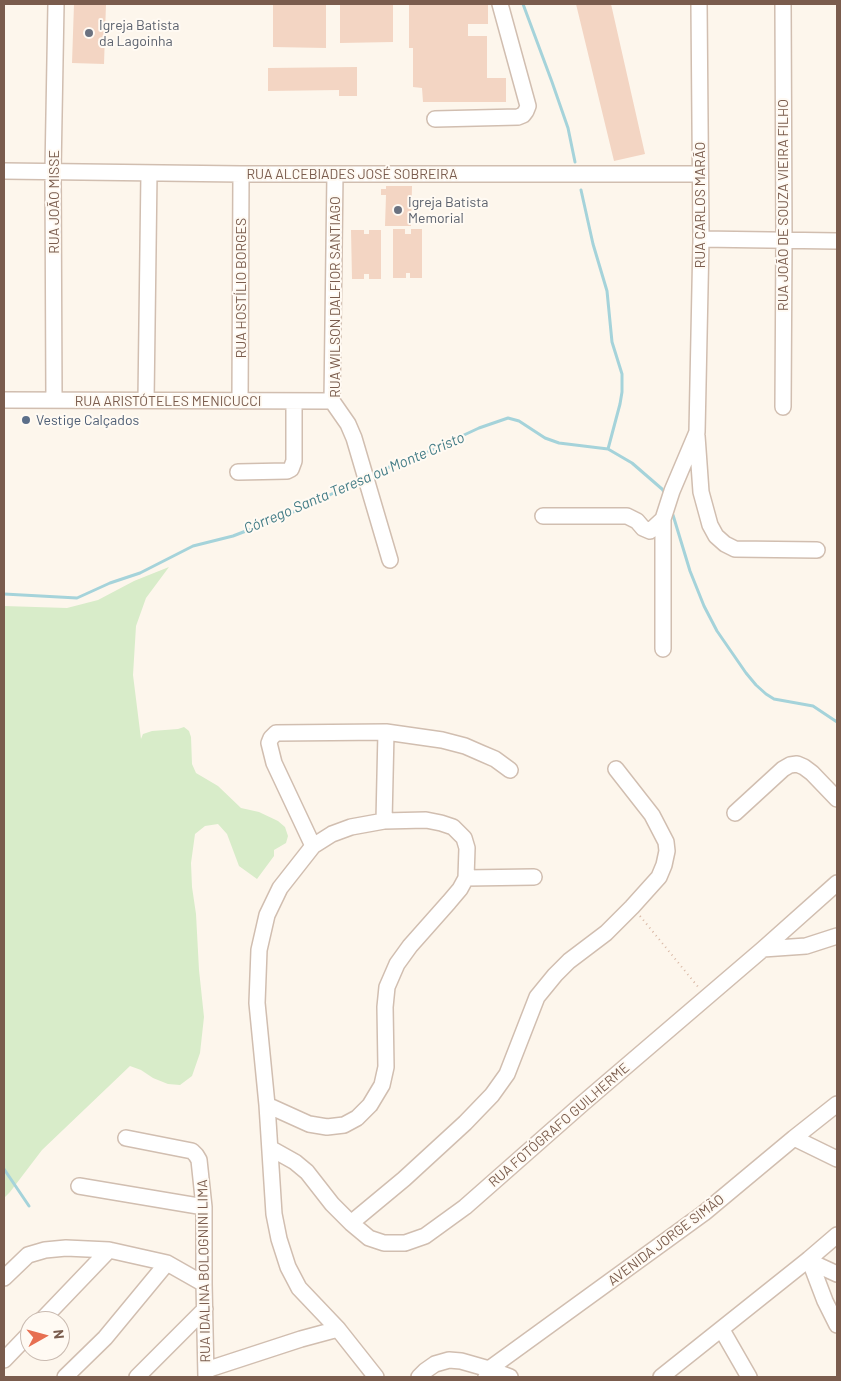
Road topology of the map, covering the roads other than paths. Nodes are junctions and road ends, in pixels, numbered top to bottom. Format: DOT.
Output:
graph roads {
  1 [pos="56,4"];
  2 [pos="500,4"];
  3 [pos="699,4"];
  4 [pos="783,4"];
  5 [pos="435,119"];
  6 [pos="4,171"];
  7 [pos="53,171"];
  8 [pos="149,173"];
  9 [pos="241,174"];
  10 [pos="335,174"];
  11 [pos="700,174"];
  12 [pos="701,239"];
  13 [pos="784,240"];
  14 [pos="837,241"];
  15 [pos="4,400"];
  16 [pos="54,400"];
  17 [pos="146,400"];
  18 [pos="240,401"];
  19 [pos="332,401"];
  20 [pos="294,402"];
  21 [pos="783,407"];
  22 [pos="697,432"];
  23 [pos="238,472"];
  24 [pos="543,516"];
  25 [pos="663,519"];
  26 [pos="817,550"];
  27 [pos="390,560"];
  28 [pos="663,649"];
  29 [pos="386,732"];
  30 [pos="616,769"];
  31 [pos="510,770"];
  32 [pos="837,799"];
  33 [pos="735,813"];
  34 [pos="384,821"];
  35 [pos="312,846"];
  36 [pos="534,877"];
  37 [pos="466,878"];
  38 [pos="837,883"];
  39 [pos="837,936"];
  40 [pos="763,949"];
  41 [pos="837,1104"];
  42 [pos="267,1105"];
  43 [pos="126,1138"];
  44 [pos="794,1138"];
  45 [pos="270,1148"];
  46 [pos="837,1159"];
  47 [pos="79,1186"];
  48 [pos="204,1207"];
  49 [pos="351,1223"];
  50 [pos="837,1235"];
  51 [pos="109,1250"];
  52 [pos="810,1261"];
  53 [pos="167,1263"];
  54 [pos="837,1274"];
  55 [pos="4,1278"];
  56 [pos="204,1284"];
  57 [pos="205,1309"];
  58 [pos="51,1311"];
  59 [pos="837,1324"];
  60 [pos="338,1329"];
  61 [pos="722,1330"];
  62 [pos="20,1343"];
  63 [pos="4,1360"];
  64 [pos="488,1373"];
  65 [pos="206,1374"];
  66 [pos="65,1377"];
  67 [pos="137,1377"];
  68 [pos="376,1377"];
  69 [pos="419,1377"];
  70 [pos="510,1377"];
  71 [pos="661,1377"];
  72 [pos="749,1377"];
  1 -- 7 [label="street, RUA JOÃO MISSE"];
  2 -- 5 [label="street"];
  3 -- 11 [label="street, RUA CARLOS MARÃO"];
  4 -- 13 [label="street, RUA JOÃO DE SOUZA VIEIRA FILHO"];
  6 -- 7 [label="street, RUA ALCEBIADES JOSÉ SOBREIRA"];
  7 -- 8 [label="street, RUA ALCEBIADES JOSÉ SOBREIRA"];
  7 -- 16 [label="street, RUA JOÃO MISSE"];
  8 -- 9 [label="street, RUA ALCEBIADES JOSÉ SOBREIRA"];
  8 -- 17 [label="street"];
  9 -- 10 [label="street, RUA ALCEBIADES JOSÉ SOBREIRA"];
  9 -- 18 [label="street, RUA HOSTÍLIO BORGES"];
  10 -- 11 [label="street, RUA ALCEBIADES JOSÉ SOBREIRA"];
  10 -- 19 [label="street, RUA WILSON DALFIOR SANTIAGO"];
  11 -- 12 [label="street, RUA CARLOS MARÃO"];
  12 -- 13 [label="street"];
  12 -- 22 [label="street, RUA CARLOS MARÃO"];
  13 -- 14 [label="street"];
  13 -- 21 [label="street, RUA JOÃO DE SOUZA VIEIRA FILHO"];
  15 -- 16 [label="street, RUA ARISTÓTELES MENICUCCI"];
  16 -- 17 [label="street, RUA ARISTÓTELES MENICUCCI"];
  17 -- 18 [label="street, RUA ARISTÓTELES MENICUCCI"];
  18 -- 20 [label="street, RUA ARISTÓTELES MENICUCCI"];
  19 -- 20 [label="street, RUA ARISTÓTELES MENICUCCI"];
  19 -- 27 [label="street, RUA WILSON DALFIOR SANTIAGO"];
  20 -- 23 [label="street"];
  22 -- 25 [label="street"];
  22 -- 26 [label="street, RUA CARLOS MARÃO"];
  24 -- 25 [label="street"];
  25 -- 28 [label="street"];
  29 -- 31 [label="street"];
  29 -- 34 [label="street"];
  29 -- 35 [label="street"];
  30 -- 49 [label="street"];
  32 -- 33 [label="street"];
  34 -- 35 [label="street"];
  34 -- 37 [label="street"];
  35 -- 42 [label="street"];
  36 -- 37 [label="street"];
  37 -- 42 [label="street"];
  38 -- 40 [label="street, RUA FOTÓGRAFO GUILHERME"];
  39 -- 40 [label="street"];
  40 -- 49 [label="street, RUA FOTÓGRAFO GUILHERME"];
  41 -- 44 [label="street, AVENIDA JORGE SIMÃO"];
  42 -- 45 [label="street"];
  43 -- 48 [label="street, RUA IDALINA BOLOGNINI LIMA"];
  44 -- 46 [label="street"];
  44 -- 64 [label="street, AVENIDA JORGE SIMÃO"];
  45 -- 49 [label="street, RUA FOTÓGRAFO GUILHERME"];
  45 -- 60 [label="street"];
  47 -- 48 [label="street"];
  48 -- 56 [label="street, RUA IDALINA BOLOGNINI LIMA"];
  50 -- 52 [label="street"];
  51 -- 53 [label="street"];
  51 -- 55 [label="street"];
  51 -- 58 [label="street"];
  52 -- 54 [label="street"];
  52 -- 59 [label="street"];
  52 -- 61 [label="street"];
  53 -- 56 [label="street"];
  53 -- 66 [label="street"];
  56 -- 57 [label="street, RUA IDALINA BOLOGNINI LIMA"];
  57 -- 65 [label="street, RUA IDALINA BOLOGNINI LIMA"];
  57 -- 67 [label="street"];
  60 -- 65 [label="street"];
  60 -- 68 [label="street"];
  61 -- 71 [label="street"];
  61 -- 72 [label="street"];
  62 -- 63 [label="street"];
  64 -- 69 [label="street"];
  64 -- 70 [label="street"];
}
